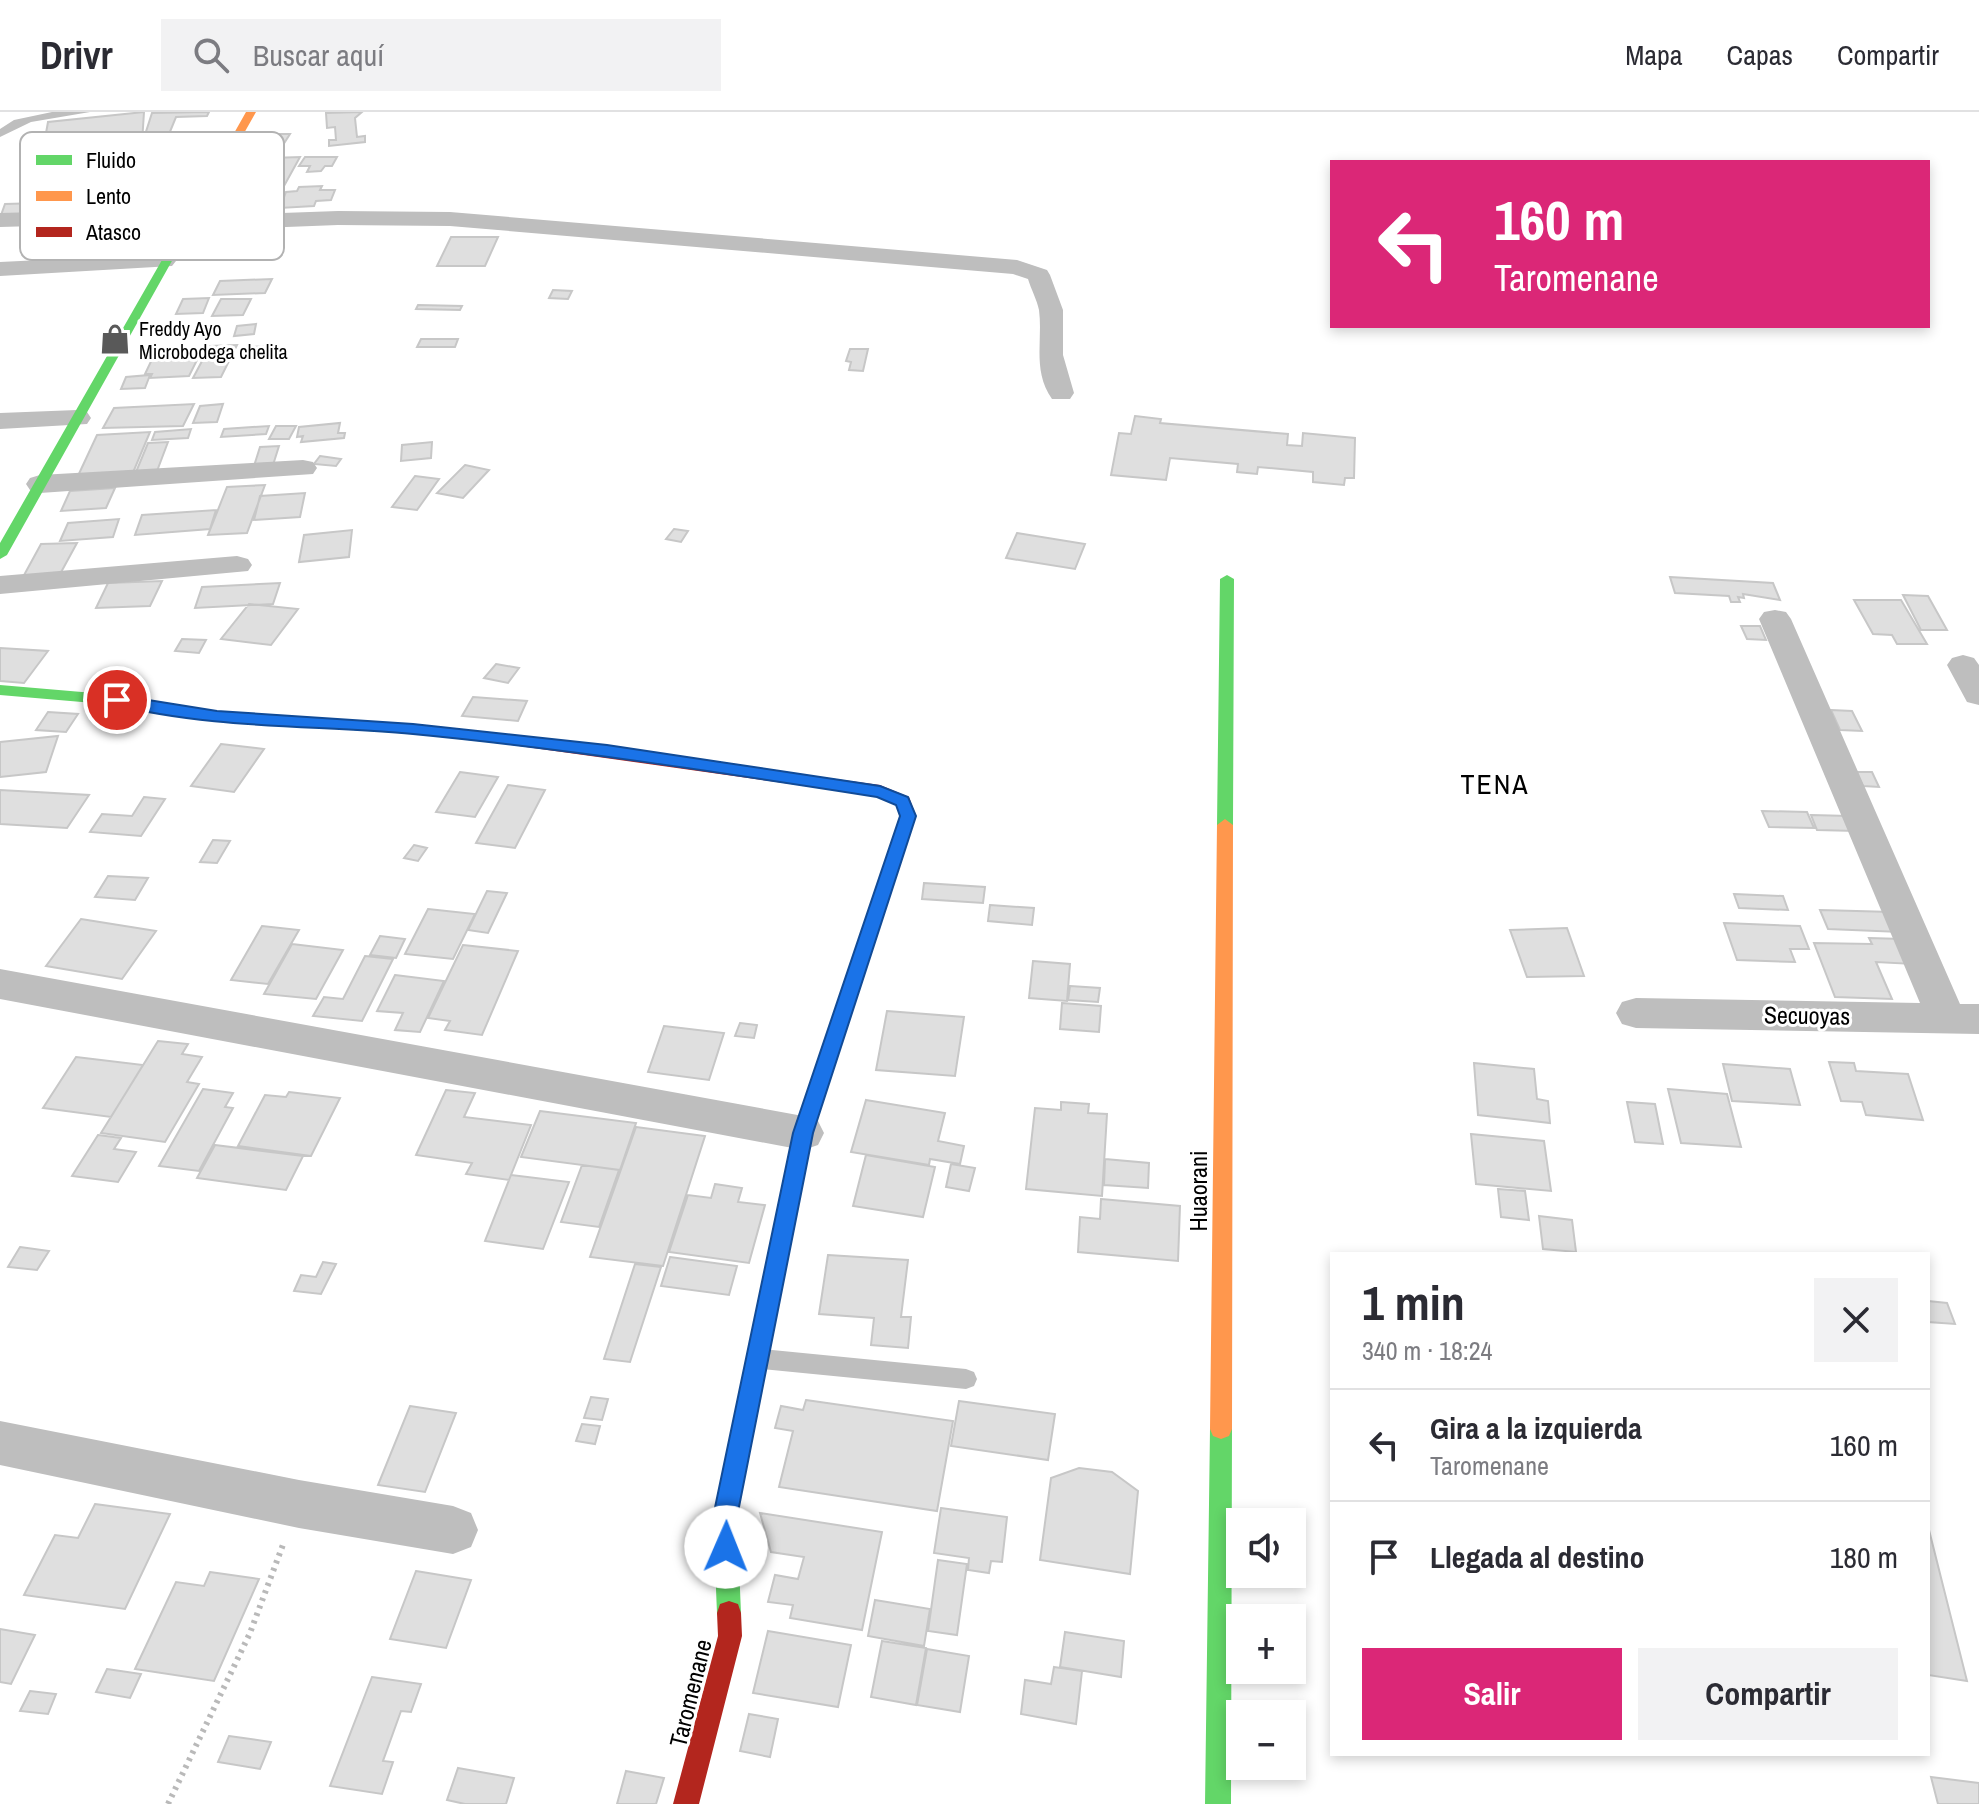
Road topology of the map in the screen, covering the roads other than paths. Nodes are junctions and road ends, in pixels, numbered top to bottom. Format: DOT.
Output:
graph roads {
  1 [pos="85,112"];
  2 [pos="251,112"];
  3 [pos="239,132"];
  4 [pos="0,134"];
  5 [pos="284,218"];
  6 [pos="0,220"];
  7 [pos="20,220"];
  8 [pos="164,261"];
  9 [pos="0,269"];
  10 [pos="1061,393"];
  11 [pos="77,418"];
  12 [pos="0,421"];
  13 [pos="303,468"];
  14 [pos="40,484"];
  15 [pos="0,555"];
  16 [pos="237,565"];
  17 [pos="1227,579"];
  18 [pos="0,585"];
  19 [pos="1775,619"];
  20 [pos="1963,665"];
  21 [pos="0,690"];
  22 [pos="1979,695"];
  23 [pos="0,984"];
  24 [pos="1636,1013"];
  25 [pos="1962,1018"];
  26 [pos="803,1133"];
  27 [pos="757,1358"];
  28 [pos="966,1379"];
  29 [pos="0,1443"];
  30 [pos="453,1530"];
  31 [pos="686,1804"];
  32 [pos="1218,1804"];
  1 -- 4 [label="lane"];
  2 -- 3 [label="street"];
  5 -- 10 [label="street"];
  6 -- 7 [label="street"];
  8 -- 9 [label="street"];
  8 -- 11 [label="street"];
  11 -- 12 [label="street"];
  11 -- 14 [label="street"];
  13 -- 14 [label="street"];
  14 -- 15 [label="street"];
  16 -- 18 [label="street"];
  17 -- 32 [label="street, Huaorani"];
  19 -- 25 [label="street"];
  20 -- 22 [label="street"];
  21 -- 26 [label="street, Taromenane"];
  23 -- 26 [label="street"];
  24 -- 25 [label="street, Secuoyas"];
  26 -- 27 [label="street, Taromenane"];
  27 -- 28 [label="lane"];
  27 -- 31 [label="street, Taromenane"];
  29 -- 30 [label="street"];
}
